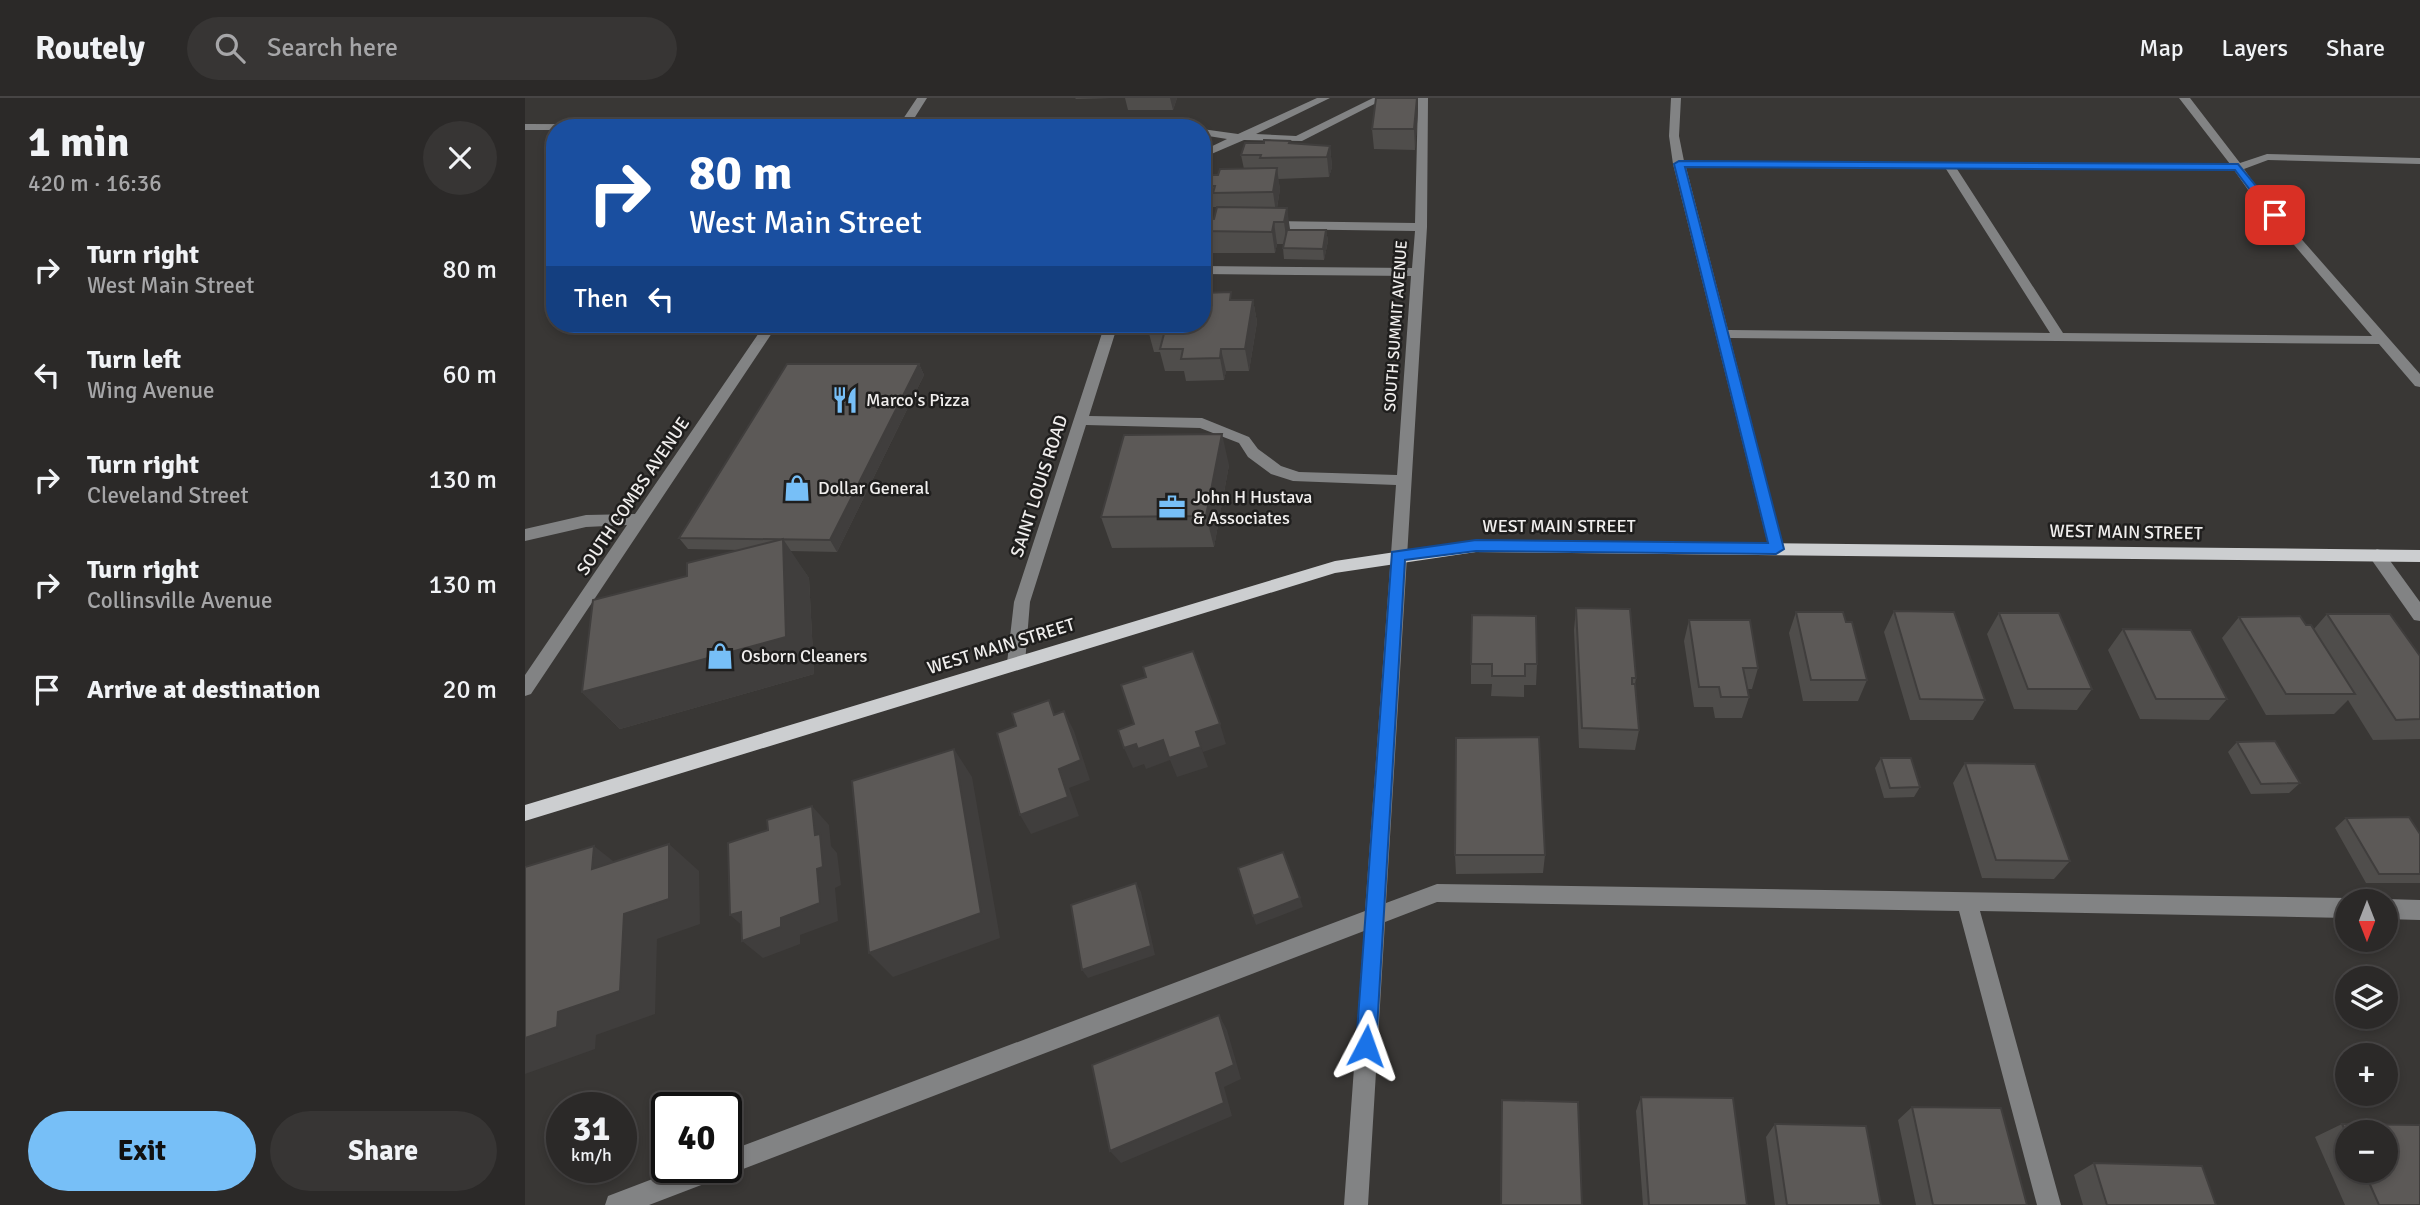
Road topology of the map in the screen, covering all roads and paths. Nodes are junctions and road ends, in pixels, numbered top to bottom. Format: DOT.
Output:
graph roads {
  1 [pos="922,98"];
  2 [pos="1325,98"];
  3 [pos="1381,98"];
  4 [pos="1423,98"];
  5 [pos="1676,98"];
  6 [pos="2184,98"];
  7 [pos="908,119"];
  8 [pos="525,127"];
  9 [pos="546,127"];
  10 [pos="1211,133"];
  11 [pos="1241,137"];
  12 [pos="1211,151"];
  13 [pos="2420,162"];
  14 [pos="1679,164"];
  15 [pos="1949,165"];
  16 [pos="2238,167"];
  17 [pos="1257,225"];
  18 [pos="1421,227"];
  19 [pos="1211,270"];
  20 [pos="1417,272"];
  21 [pos="765,333"];
  22 [pos="1108,333"];
  23 [pos="1722,334"];
  24 [pos="2059,337"];
  25 [pos="2383,340"];
  26 [pos="2420,383"];
  27 [pos="1080,420"];
  28 [pos="1403,480"];
  29 [pos="641,519"];
  30 [pos="525,535"];
  31 [pos="1776,549"];
  32 [pos="1398,555"];
  33 [pos="2377,555"];
  34 [pos="2420,556"];
  35 [pos="2420,615"];
  36 [pos="1016,663"];
  37 [pos="525,689"];
  38 [pos="525,813"];
  39 [pos="1966,900"];
  40 [pos="2335,908"];
  41 [pos="2398,909"];
  42 [pos="2420,910"];
  43 [pos="1374,918"];
  44 [pos="742,1158"];
  45 [pos="675,1183"];
  46 [pos="617,1205"];
  47 [pos="1356,1205"];
  48 [pos="2049,1205"];
  1 -- 7 [label="street"];
  2 -- 11 [label="street"];
  3 -- 11 [label="street"];
  4 -- 18 [label="street, SOUTH SUMMIT AVENUE"];
  5 -- 14 [label="street"];
  6 -- 16 [label="street"];
  8 -- 9 [label="street"];
  10 -- 11 [label="street"];
  11 -- 12 [label="street"];
  13 -- 16 [label="street"];
  14 -- 15 [label="street"];
  14 -- 23 [label="street"];
  15 -- 16 [label="street"];
  15 -- 24 [label="street"];
  16 -- 25 [label="street"];
  17 -- 18 [label="street"];
  18 -- 20 [label="street, SOUTH SUMMIT AVENUE"];
  19 -- 20 [label="street"];
  20 -- 28 [label="street, SOUTH SUMMIT AVENUE"];
  21 -- 29 [label="street, SOUTH COMBS AVENUE"];
  22 -- 27 [label="street, SAINT LOUIS ROAD"];
  23 -- 24 [label="street"];
  23 -- 31 [label="street"];
  24 -- 25 [label="street"];
  25 -- 26 [label="street"];
  27 -- 28 [label="street"];
  27 -- 36 [label="street, SAINT LOUIS ROAD"];
  28 -- 32 [label="street, SOUTH SUMMIT AVENUE"];
  29 -- 30 [label="street"];
  29 -- 37 [label="street, SOUTH COMBS AVENUE"];
  31 -- 32 [label="main road, WEST MAIN STREET"];
  31 -- 33 [label="main road, WEST MAIN STREET"];
  32 -- 36 [label="main road, WEST MAIN STREET"];
  32 -- 43 [label="street, SOUTH SUMMIT AVENUE"];
  33 -- 34 [label="main road, WEST MAIN STREET"];
  33 -- 35 [label="street"];
  36 -- 38 [label="main road, WEST MAIN STREET"];
  39 -- 40 [label="street"];
  39 -- 43 [label="street"];
  39 -- 48 [label="street"];
  41 -- 42 [label="street"];
  43 -- 44 [label="street"];
  43 -- 47 [label="street, SOUTH SUMMIT AVENUE"];
  45 -- 46 [label="street"];
}
